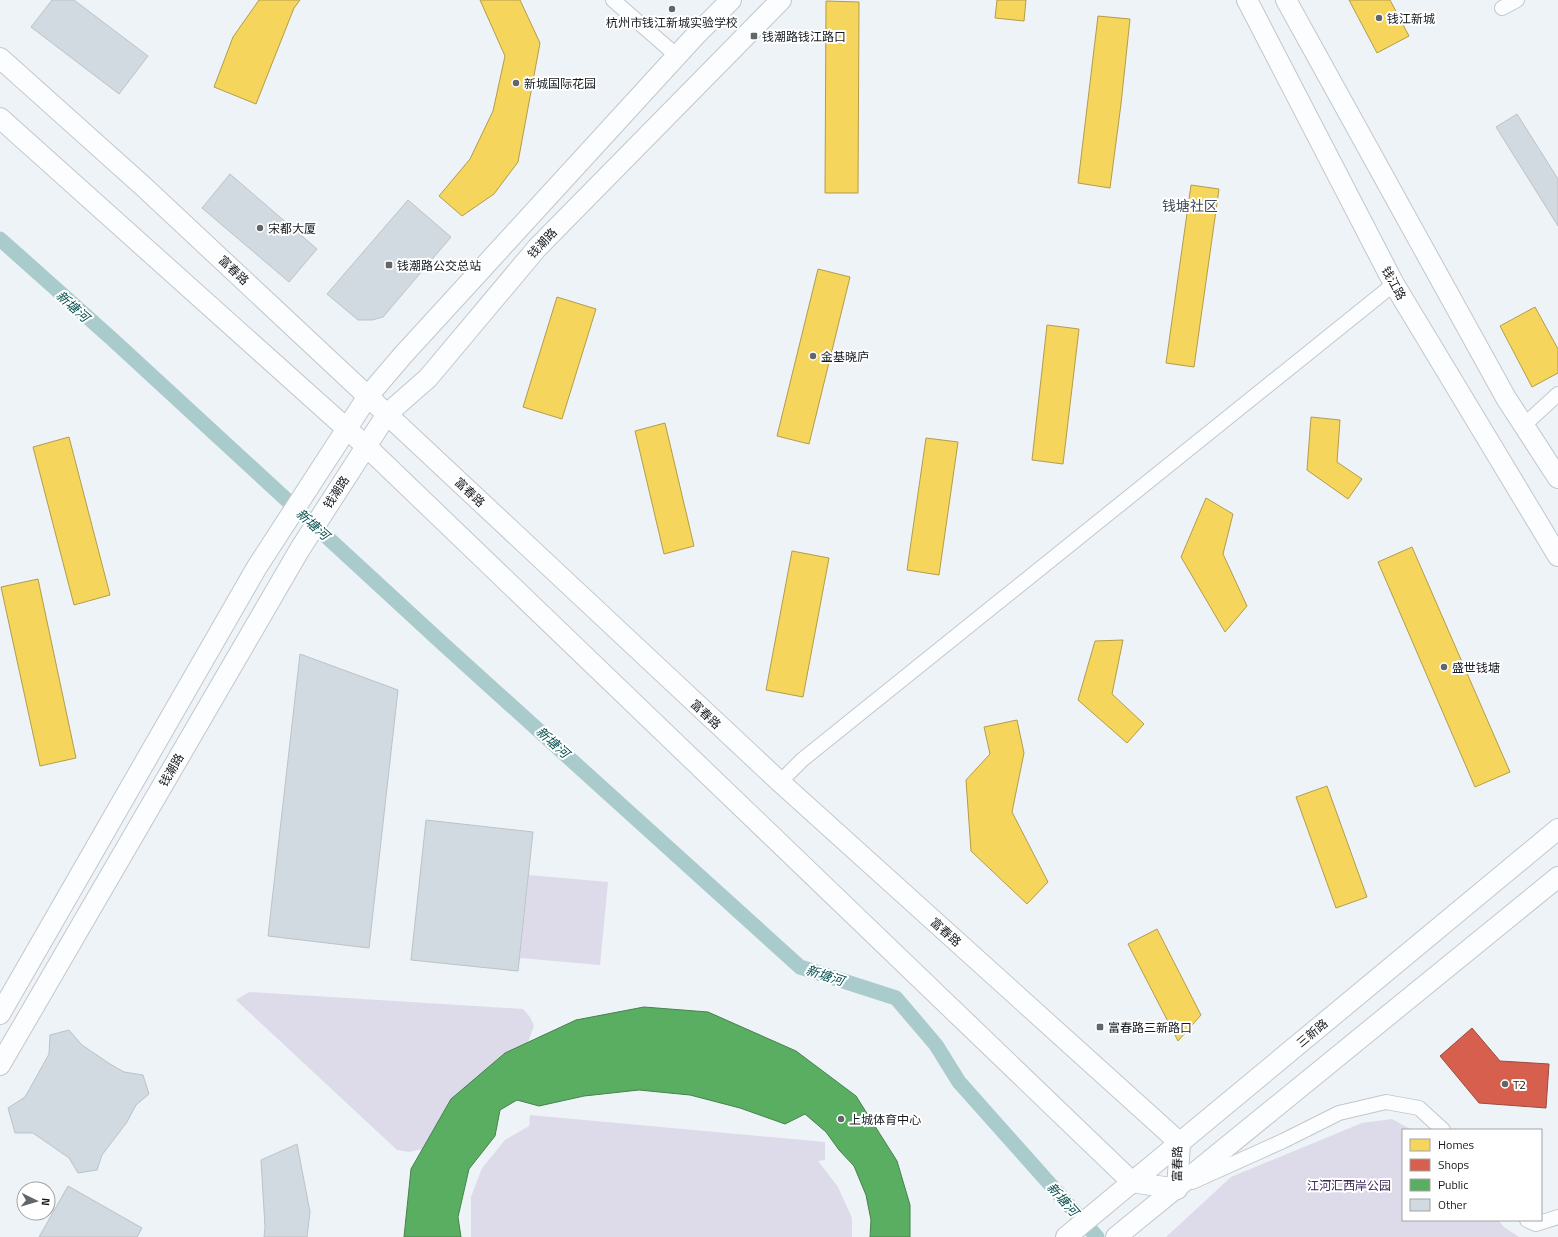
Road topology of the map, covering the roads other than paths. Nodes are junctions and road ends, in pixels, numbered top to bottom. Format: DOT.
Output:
graph roads {
  1 [pos="613,0"];
  2 [pos="730,0"];
  3 [pos="781,0"];
  4 [pos="1247,0"];
  5 [pos="1286,0"];
  6 [pos="1517,0"];
  7 [pos="1502,8"];
  8 [pos="677,56"];
  9 [pos="0,58"];
  10 [pos="0,118"];
  11 [pos="1394,284"];
  12 [pos="1558,394"];
  13 [pos="368,396"];
  14 [pos="387,414"];
  15 [pos="1524,425"];
  16 [pos="346,429"];
  17 [pos="366,446"];
  18 [pos="1558,478"];
  19 [pos="1558,556"];
  20 [pos="780,782"];
  21 [pos="1558,829"];
  22 [pos="1558,877"];
  23 [pos="0,1014"];
  24 [pos="0,1065"];
  25 [pos="1442,1129"];
  26 [pos="1180,1143"];
  27 [pos="1132,1182"];
  28 [pos="1177,1188"];
  29 [pos="1558,1217"];
  30 [pos="1529,1221"];
  31 [pos="1069,1234"];
  32 [pos="1120,1234"];
  1 -- 8 [label="street"];
  2 -- 8 [label="main road"];
  3 -- 14 [label="main road, 钱潮路"];
  4 -- 11 [label="main road, 钱江路"];
  5 -- 15 [label="main road"];
  6 -- 7 [label="street"];
  8 -- 13 [label="main road"];
  9 -- 13 [label="main road, 富春路"];
  10 -- 16 [label="main road"];
  11 -- 19 [label="main road, 钱江路"];
  11 -- 20 [label="street"];
  12 -- 15 [label="street"];
  13 -- 14 [label="main road, 富春路"];
  13 -- 16 [label="main road"];
  14 -- 17 [label="main road, 钱潮路"];
  14 -- 20 [label="main road, 富春路"];
  15 -- 18 [label="main road"];
  16 -- 17 [label="main road"];
  16 -- 23 [label="main road"];
  17 -- 24 [label="main road, 钱潮路"];
  17 -- 27 [label="main road"];
  20 -- 26 [label="main road, 富春路"];
  21 -- 26 [label="main road, 三新路"];
  22 -- 28 [label="main road"];
  25 -- 28 [label="street"];
  26 -- 27 [label="main road, 三新路"];
  26 -- 28 [label="main road, 富春路"];
  27 -- 28 [label="main road, 富春路"];
  27 -- 31 [label="main road, 三新路"];
  28 -- 32 [label="main road"];
  29 -- 30 [label="street"];
}
